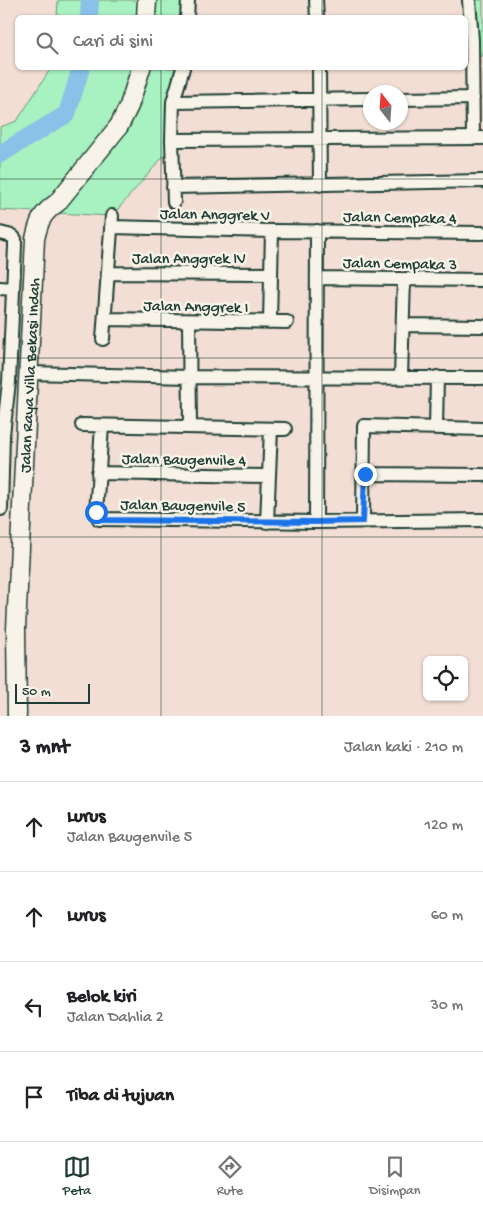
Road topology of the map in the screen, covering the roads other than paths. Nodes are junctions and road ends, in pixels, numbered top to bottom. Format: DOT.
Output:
graph roads {
  1 [pos="147,0"];
  2 [pos="188,0"];
  3 [pos="316,0"];
  4 [pos="470,0"];
  5 [pos="146,15"];
  6 [pos="187,15"];
  7 [pos="317,15"];
  8 [pos="473,46"];
  9 [pos="143,70"];
  10 [pos="182,70"];
  11 [pos="319,70"];
  12 [pos="473,98"];
  13 [pos="363,99"];
  14 [pos="408,99"];
  15 [pos="319,100"];
  16 [pos="173,102"];
  17 [pos="478,138"];
  18 [pos="320,139"];
  19 [pos="172,140"];
  20 [pos="483,180"];
  21 [pos="320,185"];
  22 [pos="173,187"];
  23 [pos="174,202"];
  24 [pos="272,231"];
  25 [pos="317,231"];
  26 [pos="0,233"];
  27 [pos="483,233"];
  28 [pos="108,273"];
  29 [pos="270,274"];
  30 [pos="317,278"];
  31 [pos="404,279"];
  32 [pos="483,280"];
  33 [pos="0,288"];
  34 [pos="13,289"];
  35 [pos="106,320"];
  36 [pos="189,321"];
  37 [pos="270,322"];
  38 [pos="287,322"];
  39 [pos="403,326"];
  40 [pos="483,326"];
  41 [pos="6,334"];
  42 [pos="103,338"];
  43 [pos="316,376"];
  44 [pos="190,377"];
  45 [pos="401,377"];
  46 [pos="437,377"];
  47 [pos="483,378"];
  48 [pos="29,379"];
  49 [pos="3,381"];
  50 [pos="82,425"];
  51 [pos="102,426"];
  52 [pos="190,427"];
  53 [pos="436,428"];
  54 [pos="271,429"];
  55 [pos="285,429"];
  56 [pos="483,429"];
  57 [pos="2,435"];
  58 [pos="98,473"];
  59 [pos="365,474"];
  60 [pos="483,475"];
  61 [pos="269,476"];
  62 [pos="1,478"];
  63 [pos="1,509"];
  64 [pos="483,520"];
  65 [pos="363,521"];
  66 [pos="267,522"];
  67 [pos="316,522"];
  68 [pos="17,716"];
  1 -- 5 [label="main road"];
  2 -- 6 [label="street"];
  3 -- 7 [label="street"];
  4 -- 8 [label="street"];
  8 -- 12 [label="street"];
  9 -- 48 [label="main road, Jalan Raya Villa Bekasi Indah"];
  10 -- 16 [label="street"];
  11 -- 15 [label="street"];
  12 -- 14 [label="street"];
  12 -- 17 [label="street"];
  13 -- 15 [label="street"];
  15 -- 16 [label="street"];
  15 -- 18 [label="street"];
  16 -- 19 [label="street"];
  17 -- 18 [label="street"];
  18 -- 19 [label="street"];
  18 -- 21 [label="street"];
  19 -- 22 [label="street"];
  20 -- 21 [label="street"];
  21 -- 22 [label="street"];
  22 -- 23 [label="street"];
  24 -- 25 [label="street, Jalan Anggrek V"];
  24 -- 28 [label="street, Jalan Anggrek V"];
  24 -- 29 [label="street"];
  25 -- 27 [label="street, Jalan Cempaka 4"];
  25 -- 30 [label="street"];
  26 -- 34 [label="street"];
  28 -- 29 [label="street, Jalan Anggrek IV"];
  28 -- 35 [label="street"];
  29 -- 37 [label="street"];
  30 -- 31 [label="street, Jalan Cempaka 3"];
  30 -- 43 [label="street"];
  31 -- 32 [label="street, Jalan Cempaka 3"];
  31 -- 39 [label="street"];
  33 -- 34 [label="street"];
  34 -- 41 [label="street"];
  35 -- 36 [label="street, Jalan Anggrek I"];
  35 -- 42 [label="street"];
  36 -- 37 [label="street, Jalan Anggrek I"];
  36 -- 44 [label="street"];
  37 -- 38 [label="street, Jalan Anggrek I"];
  39 -- 40 [label="street"];
  39 -- 45 [label="street"];
  41 -- 49 [label="street"];
  43 -- 44 [label="street"];
  43 -- 45 [label="street"];
  43 -- 67 [label="street"];
  44 -- 48 [label="street"];
  44 -- 52 [label="street"];
  45 -- 46 [label="street"];
  46 -- 47 [label="street"];
  46 -- 53 [label="street"];
  48 -- 49 [label="street"];
  48 -- 68 [label="main road, Jalan Raya Villa Bekasi Indah"];
  49 -- 57 [label="street"];
  50 -- 51 [label="street"];
  51 -- 52 [label="street"];
  51 -- 58 [label="street"];
  52 -- 54 [label="street"];
  53 -- 56 [label="street"];
  53 -- 59 [label="street"];
  54 -- 55 [label="street"];
  54 -- 61 [label="street"];
  57 -- 62 [label="street"];
  58 -- 61 [label="street, Jalan Baugenvile 4"];
  58 -- 66 [label="street, Jalan Baugenvile 5"];
  59 -- 60 [label="street"];
  59 -- 65 [label="street"];
  61 -- 66 [label="street"];
  62 -- 63 [label="street"];
  64 -- 65 [label="street, Jalan Baugenvile 5"];
  65 -- 67 [label="street, Jalan Baugenvile 5"];
  66 -- 67 [label="street, Jalan Baugenvile 5"];
}
